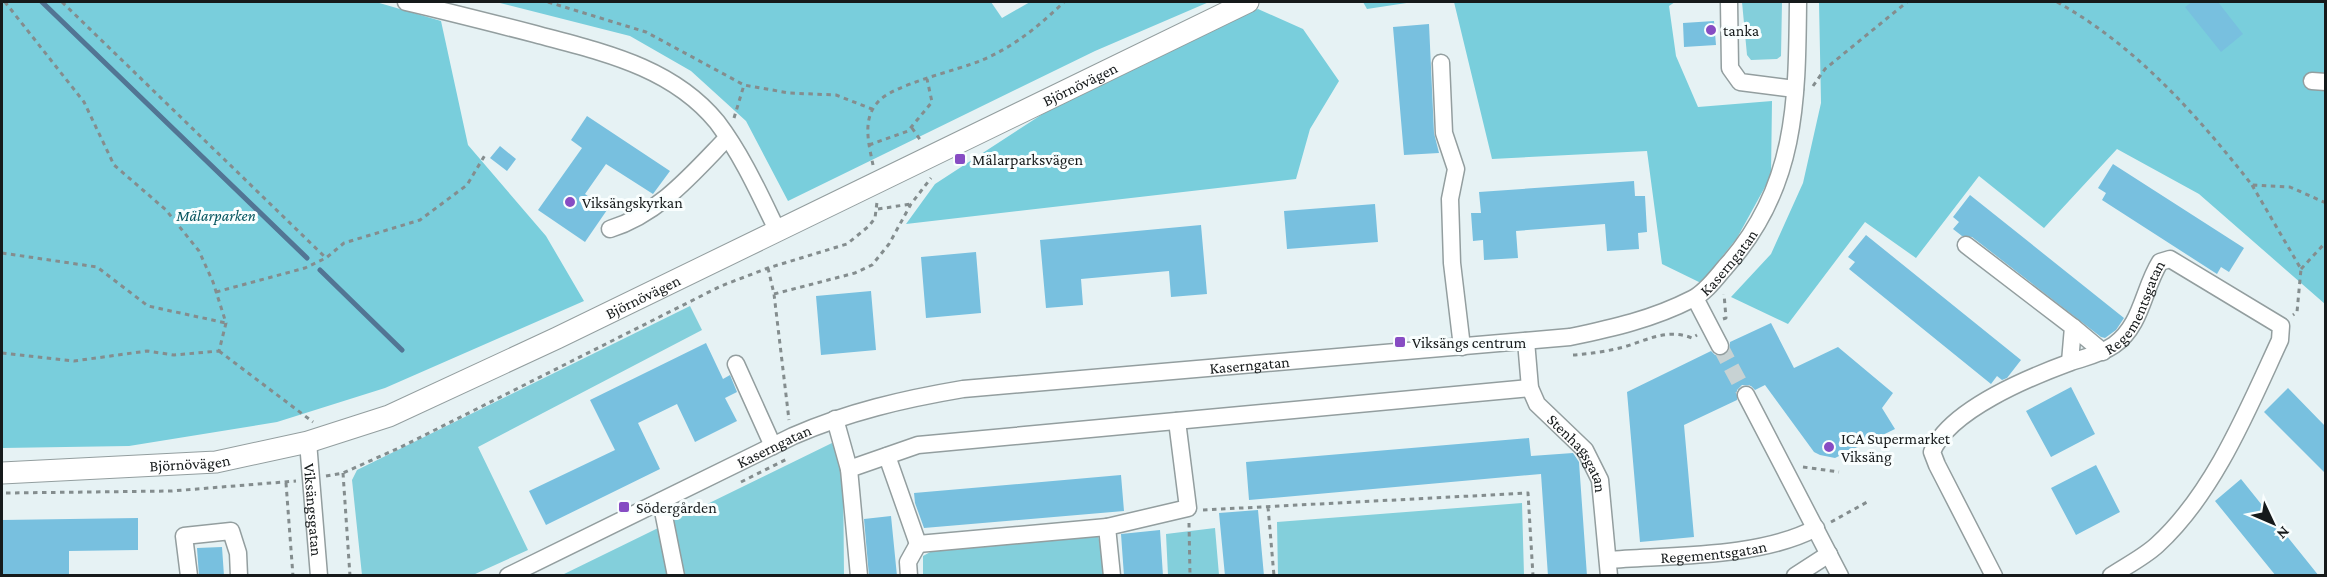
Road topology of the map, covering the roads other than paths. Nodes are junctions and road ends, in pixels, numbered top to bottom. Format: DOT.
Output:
graph roads {
  1 [pos="406,2"];
  2 [pos="1248,2"];
  3 [pos="1729,2"];
  4 [pos="1798,2"];
  5 [pos="1441,63"];
  6 [pos="1803,90"];
  7 [pos="728,138"];
  8 [pos="610,229"];
  9 [pos="777,230"];
  10 [pos="1966,245"];
  11 [pos="1695,298"];
  12 [pos="2073,327"];
  13 [pos="1526,341"];
  14 [pos="1720,346"];
  15 [pos="1462,347"];
  16 [pos="2103,352"];
  17 [pos="2070,362"];
  18 [pos="736,364"];
  19 [pos="1530,388"];
  20 [pos="1746,395"];
  21 [pos="835,419"];
  22 [pos="1177,421"];
  23 [pos="312,433"];
  24 [pos="773,446"];
  25 [pos="888,456"];
  26 [pos="849,469"];
  27 [pos="2,472"];
  28 [pos="661,501"];
  29 [pos="1107,527"];
  30 [pos="1816,528"];
  31 [pos="918,544"];
  32 [pos="1829,554"];
  33 [pos="1609,568"];
  34 [pos="189,576"];
  35 [pos="239,576"];
  36 [pos="319,576"];
  37 [pos="508,576"];
  38 [pos="676,576"];
  39 [pos="859,576"];
  40 [pos="909,576"];
  41 [pos="1112,576"];
  42 [pos="1795,576"];
  43 [pos="1840,576"];
  44 [pos="1994,576"];
  45 [pos="2111,576"];
  1 -- 7 [label="street"];
  2 -- 9 [label="main road, Björnövägen"];
  3 -- 6 [label="street"];
  4 -- 6 [label="street, Kaserngatan"];
  5 -- 15 [label="street"];
  6 -- 11 [label="street, Kaserngatan"];
  7 -- 8 [label="street"];
  7 -- 9 [label="street"];
  9 -- 23 [label="main road, Björnövägen"];
  10 -- 12 [label="street"];
  11 -- 13 [label="street, Kaserngatan"];
  11 -- 14 [label="street"];
  12 -- 16 [label="street"];
  12 -- 17 [label="street"];
  13 -- 15 [label="street, Kaserngatan"];
  13 -- 19 [label="street, Stenhagsgatan"];
  15 -- 21 [label="street, Kaserngatan"];
  16 -- 17 [label="street, Regementsgatan"];
  16 -- 45 [label="street, Regementsgatan"];
  17 -- 44 [label="street, Regementsgatan"];
  18 -- 24 [label="street"];
  19 -- 22 [label="street"];
  19 -- 33 [label="street, Stenhagsgatan"];
  20 -- 30 [label="street"];
  21 -- 24 [label="street, Kaserngatan"];
  21 -- 26 [label="street"];
  22 -- 25 [label="street"];
  22 -- 29 [label="street"];
  23 -- 27 [label="main road, Björnövägen"];
  23 -- 36 [label="street, Viksängsgatan"];
  24 -- 28 [label="street, Kaserngatan"];
  25 -- 26 [label="street"];
  25 -- 31 [label="street"];
  26 -- 39 [label="street"];
  28 -- 37 [label="street, Kaserngatan"];
  28 -- 38 [label="street"];
  29 -- 31 [label="street"];
  29 -- 41 [label="street"];
  30 -- 32 [label="street"];
  30 -- 33 [label="street, Regementsgatan"];
  31 -- 40 [label="street"];
  32 -- 42 [label="street"];
  32 -- 43 [label="street"];
  34 -- 35 [label="street"];
}
